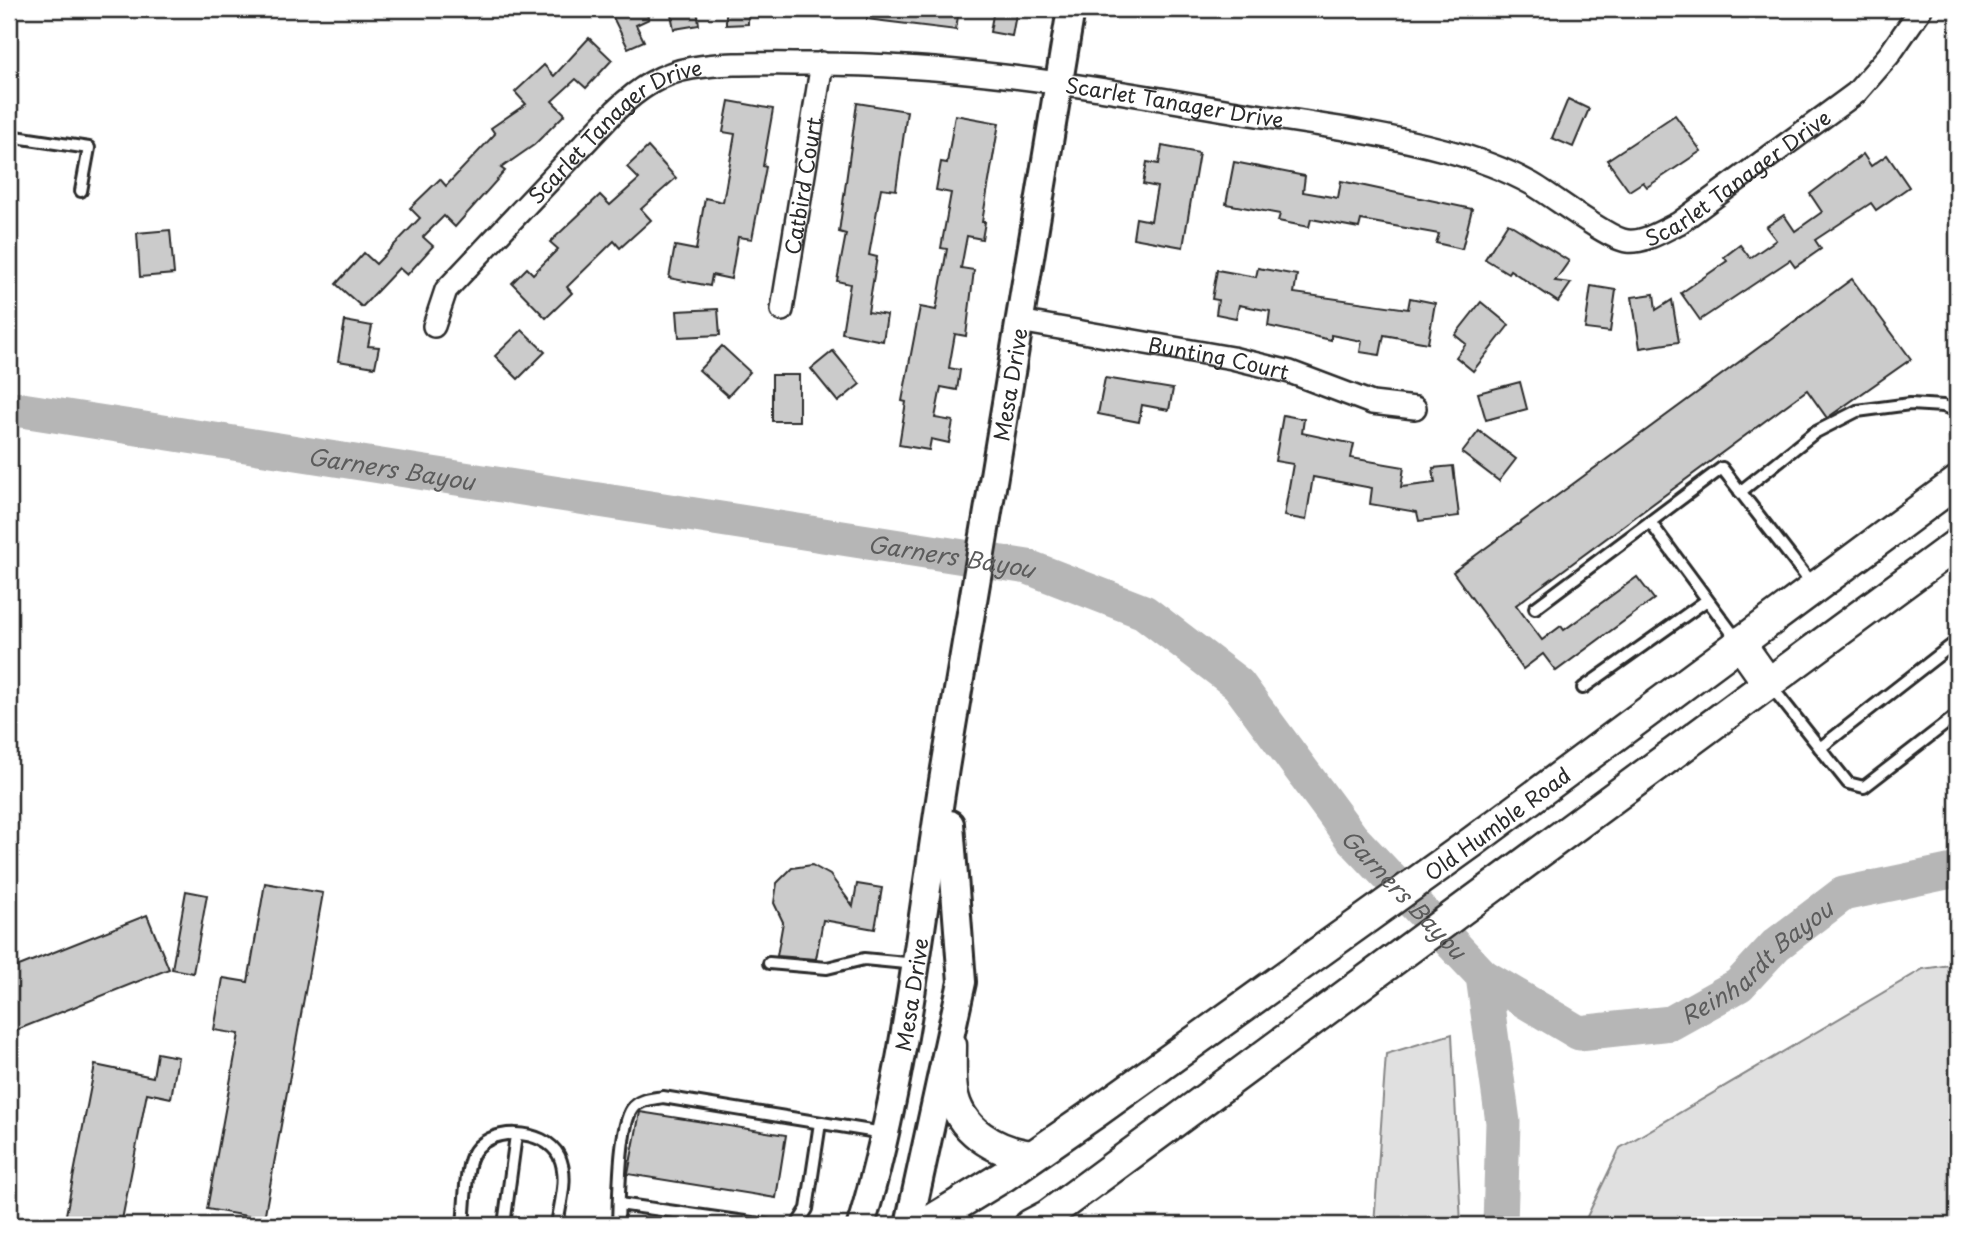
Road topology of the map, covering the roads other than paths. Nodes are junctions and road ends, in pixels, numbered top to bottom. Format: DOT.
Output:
graph roads {
  1 [pos="1071,9"];
  2 [pos="1921,9"];
  3 [pos="822,63"];
  4 [pos="1060,82"];
  5 [pos="9,136"];
  6 [pos="81,191"];
  7 [pos="782,310"];
  8 [pos="1019,321"];
  9 [pos="433,326"];
  10 [pos="1415,408"];
  11 [pos="1957,411"];
  12 [pos="1957,482"];
  13 [pos="1740,492"];
  14 [pos="1650,522"];
  15 [pos="1957,544"];
  16 [pos="1814,587"];
  17 [pos="1707,600"];
  18 [pos="1535,608"];
  19 [pos="1957,641"];
  20 [pos="1738,642"];
  21 [pos="1768,683"];
  22 [pos="1583,688"];
  23 [pos="1957,715"];
  24 [pos="1820,748"];
  25 [pos="946,759"];
  26 [pos="769,963"];
  27 [pos="916,964"];
  28 [pos="951,1045"];
  29 [pos="820,1123"];
  30 [pos="886,1133"];
  31 [pos="516,1135"];
  32 [pos="1032,1156"];
  33 [pos="619,1205"];
  34 [pos="1033,1224"];
  35 [pos="463,1225"];
  36 [pos="503,1225"];
  37 [pos="557,1225"];
  38 [pos="618,1225"];
  39 [pos="765,1225"];
  40 [pos="797,1225"];
  41 [pos="862,1225"];
  42 [pos="909,1225"];
  43 [pos="924,1225"];
  1 -- 4 [label="street, Mesa Drive"];
  2 -- 4 [label="street, Scarlet Tanager Drive"];
  3 -- 4 [label="street, Scarlet Tanager Drive"];
  3 -- 7 [label="street, Catbird Court"];
  3 -- 9 [label="street, Scarlet Tanager Drive"];
  4 -- 8 [label="street, Mesa Drive"];
  5 -- 6 [label="lane"];
  8 -- 10 [label="street, Bunting Court"];
  8 -- 25 [label="street, Mesa Drive"];
  11 -- 13 [label="lane"];
  12 -- 16 [label="main road, Old Humble Road"];
  13 -- 14 [label="lane"];
  13 -- 16 [label="lane"];
  14 -- 17 [label="lane"];
  14 -- 18 [label="lane"];
  15 -- 21 [label="main road"];
  16 -- 20 [label="main road, Old Humble Road"];
  17 -- 20 [label="lane"];
  17 -- 22 [label="lane"];
  19 -- 24 [label="lane"];
  20 -- 21 [label="main road"];
  20 -- 32 [label="main road, Old Humble Road"];
  21 -- 24 [label="lane"];
  21 -- 34 [label="main road"];
  23 -- 24 [label="lane"];
  25 -- 27 [label="street, Mesa Drive"];
  25 -- 28 [label="street, Mesa Drive"];
  26 -- 27 [label="lane"];
  27 -- 30 [label="street, Mesa Drive"];
  28 -- 32 [label="main road"];
  28 -- 42 [label="street, Mesa Drive"];
  29 -- 30 [label="lane"];
  29 -- 33 [label="lane"];
  29 -- 40 [label="lane"];
  30 -- 41 [label="street, Mesa Drive"];
  31 -- 35 [label="lane"];
  31 -- 36 [label="lane"];
  31 -- 37 [label="lane"];
  32 -- 43 [label="main road, Old Humble Road"];
  33 -- 38 [label="lane"];
  33 -- 39 [label="lane"];
}
